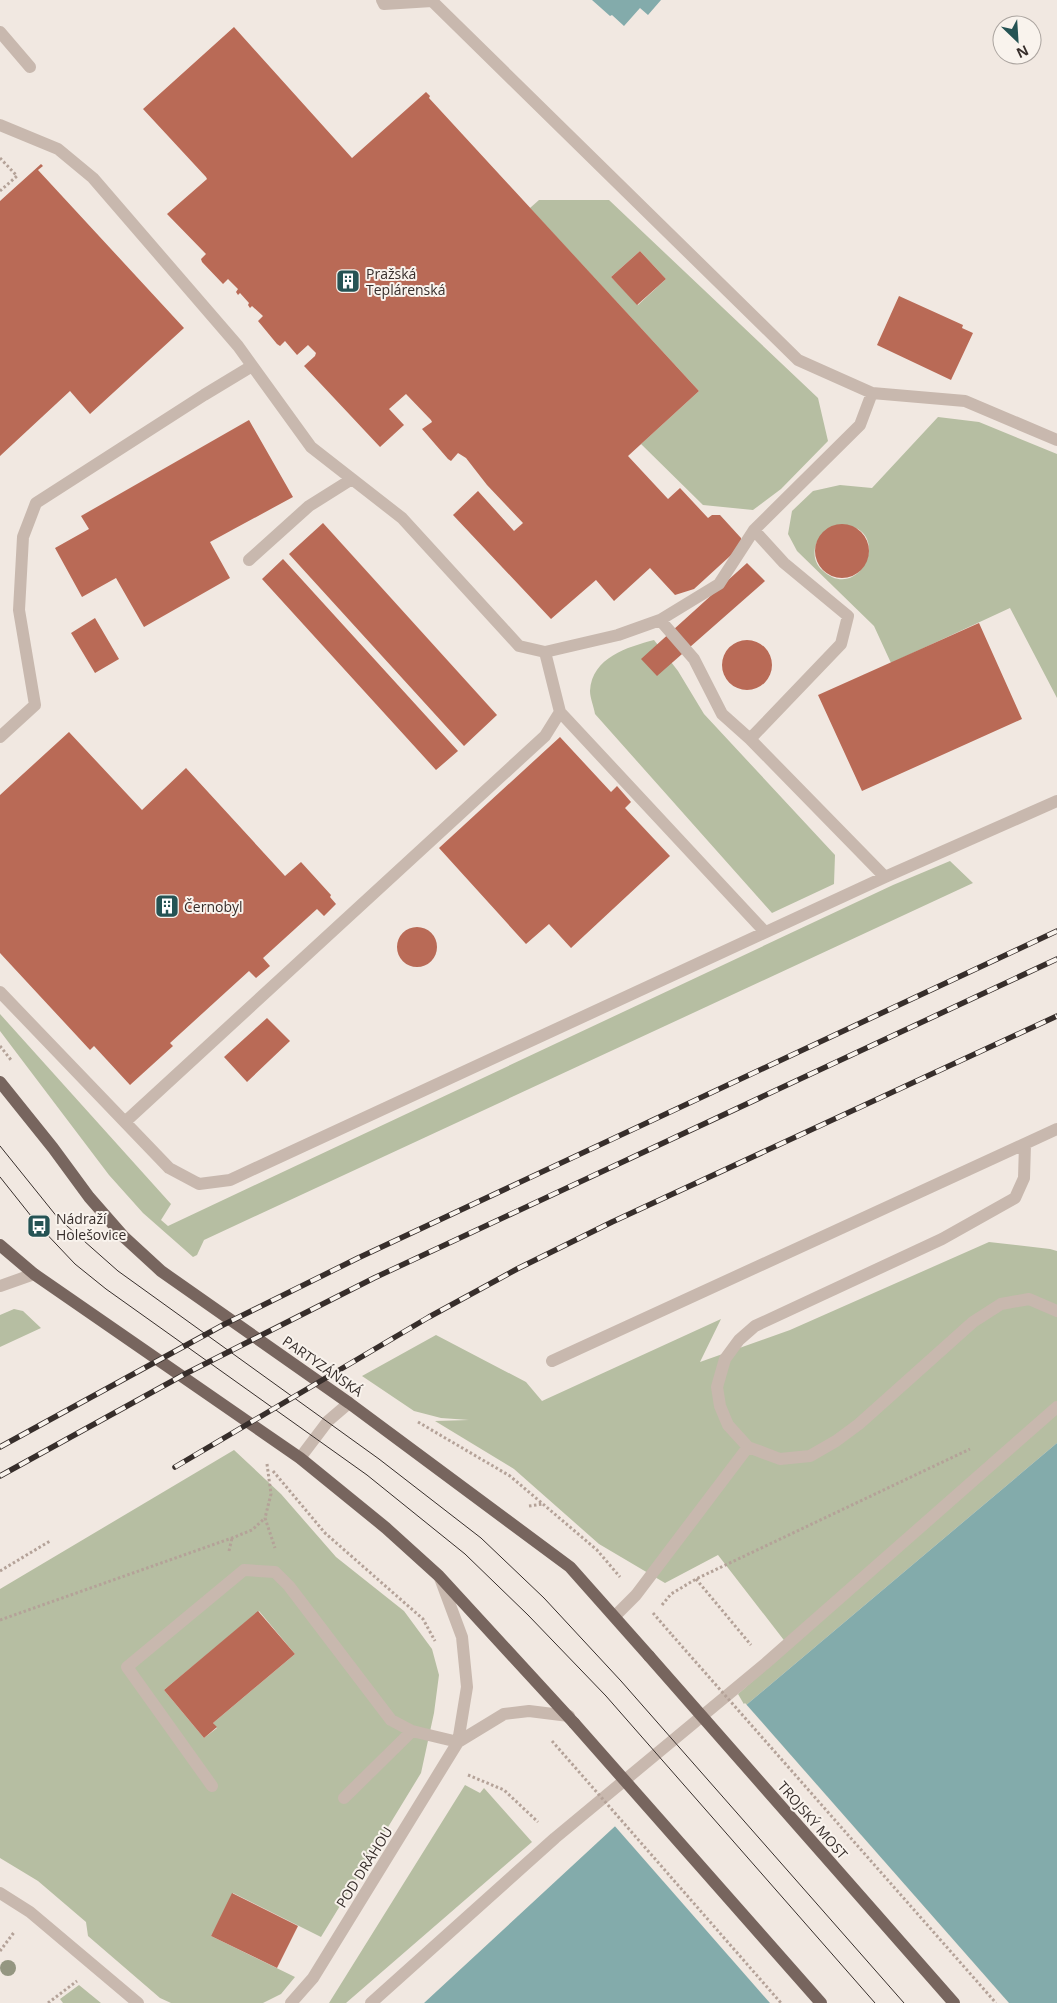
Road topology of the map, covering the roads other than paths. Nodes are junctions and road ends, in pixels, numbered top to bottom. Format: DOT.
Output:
graph roads {
  1 [pos="382,0"];
  2 [pos="0,32"];
  3 [pos="30,67"];
  4 [pos="0,126"];
  5 [pos="252,366"];
  6 [pos="872,393"];
  7 [pos="1057,440"];
  8 [pos="352,480"];
  9 [pos="754,530"];
  10 [pos="249,560"];
  11 [pos="660,620"];
  12 [pos="544,652"];
  13 [pos="560,712"];
  14 [pos="0,737"];
  15 [pos="750,739"];
  16 [pos="1057,801"];
  17 [pos="885,877"];
  18 [pos="765,932"];
  19 [pos="0,992"];
  20 [pos="0,1082"];
  21 [pos="125,1122"];
  22 [pos="1057,1129"];
  23 [pos="1025,1144"];
  24 [pos="0,1245"];
  25 [pos="34,1274"];
  26 [pos="0,1286"];
  27 [pos="1057,1311"];
  28 [pos="552,1361"];
  29 [pos="349,1403"];
  30 [pos="1057,1407"];
  31 [pos="748,1447"];
  32 [pos="300,1458"];
  33 [pos="439,1576"];
  34 [pos="615,1616"];
  35 [pos="649,1656"];
  36 [pos="572,1719"];
  37 [pos="412,1731"];
  38 [pos="458,1742"];
  39 [pos="212,1786"];
  40 [pos="344,1798"];
  41 [pos="0,1893"];
  42 [pos="138,2003"];
  43 [pos="291,2003"];
  44 [pos="371,2003"];
  45 [pos="821,2003"];
  46 [pos="954,2003"];
  1 -- 6 [label="lane"];
  2 -- 3 [label="lane"];
  4 -- 5 [label="lane"];
  5 -- 8 [label="lane"];
  5 -- 14 [label="lane"];
  6 -- 7 [label="lane"];
  6 -- 9 [label="lane"];
  8 -- 10 [label="lane"];
  8 -- 12 [label="lane"];
  9 -- 11 [label="lane"];
  9 -- 15 [label="lane"];
  11 -- 12 [label="lane"];
  11 -- 15 [label="lane"];
  12 -- 13 [label="lane"];
  13 -- 18 [label="lane"];
  13 -- 21 [label="lane"];
  15 -- 17 [label="lane"];
  16 -- 17 [label="lane"];
  17 -- 18 [label="lane"];
  18 -- 21 [label="lane"];
  19 -- 21 [label="lane"];
  20 -- 29 [label="main road, PARTYZÁNSKÁ"];
  22 -- 23 [label="lane"];
  23 -- 28 [label="lane"];
  23 -- 31 [label="lane"];
  24 -- 25 [label="main road"];
  25 -- 26 [label="lane"];
  25 -- 32 [label="main road"];
  27 -- 31 [label="lane"];
  29 -- 32 [label="lane"];
  29 -- 34 [label="main road, PARTYZÁNSKÁ"];
  30 -- 44 [label="lane"];
  31 -- 34 [label="lane"];
  32 -- 33 [label="main road"];
  33 -- 36 [label="main road"];
  33 -- 38 [label="lane, POD DRÁHOU"];
  34 -- 35 [label="main road, PARTYZÁNSKÁ"];
  35 -- 46 [label="main road, TROJSKÝ MOST, bridge"];
  36 -- 38 [label="lane, POD DRÁHOU"];
  36 -- 45 [label="main road, bridge"];
  37 -- 38 [label="lane"];
  37 -- 39 [label="lane"];
  37 -- 40 [label="lane"];
  38 -- 43 [label="lane, POD DRÁHOU"];
  41 -- 42 [label="lane"];
}
